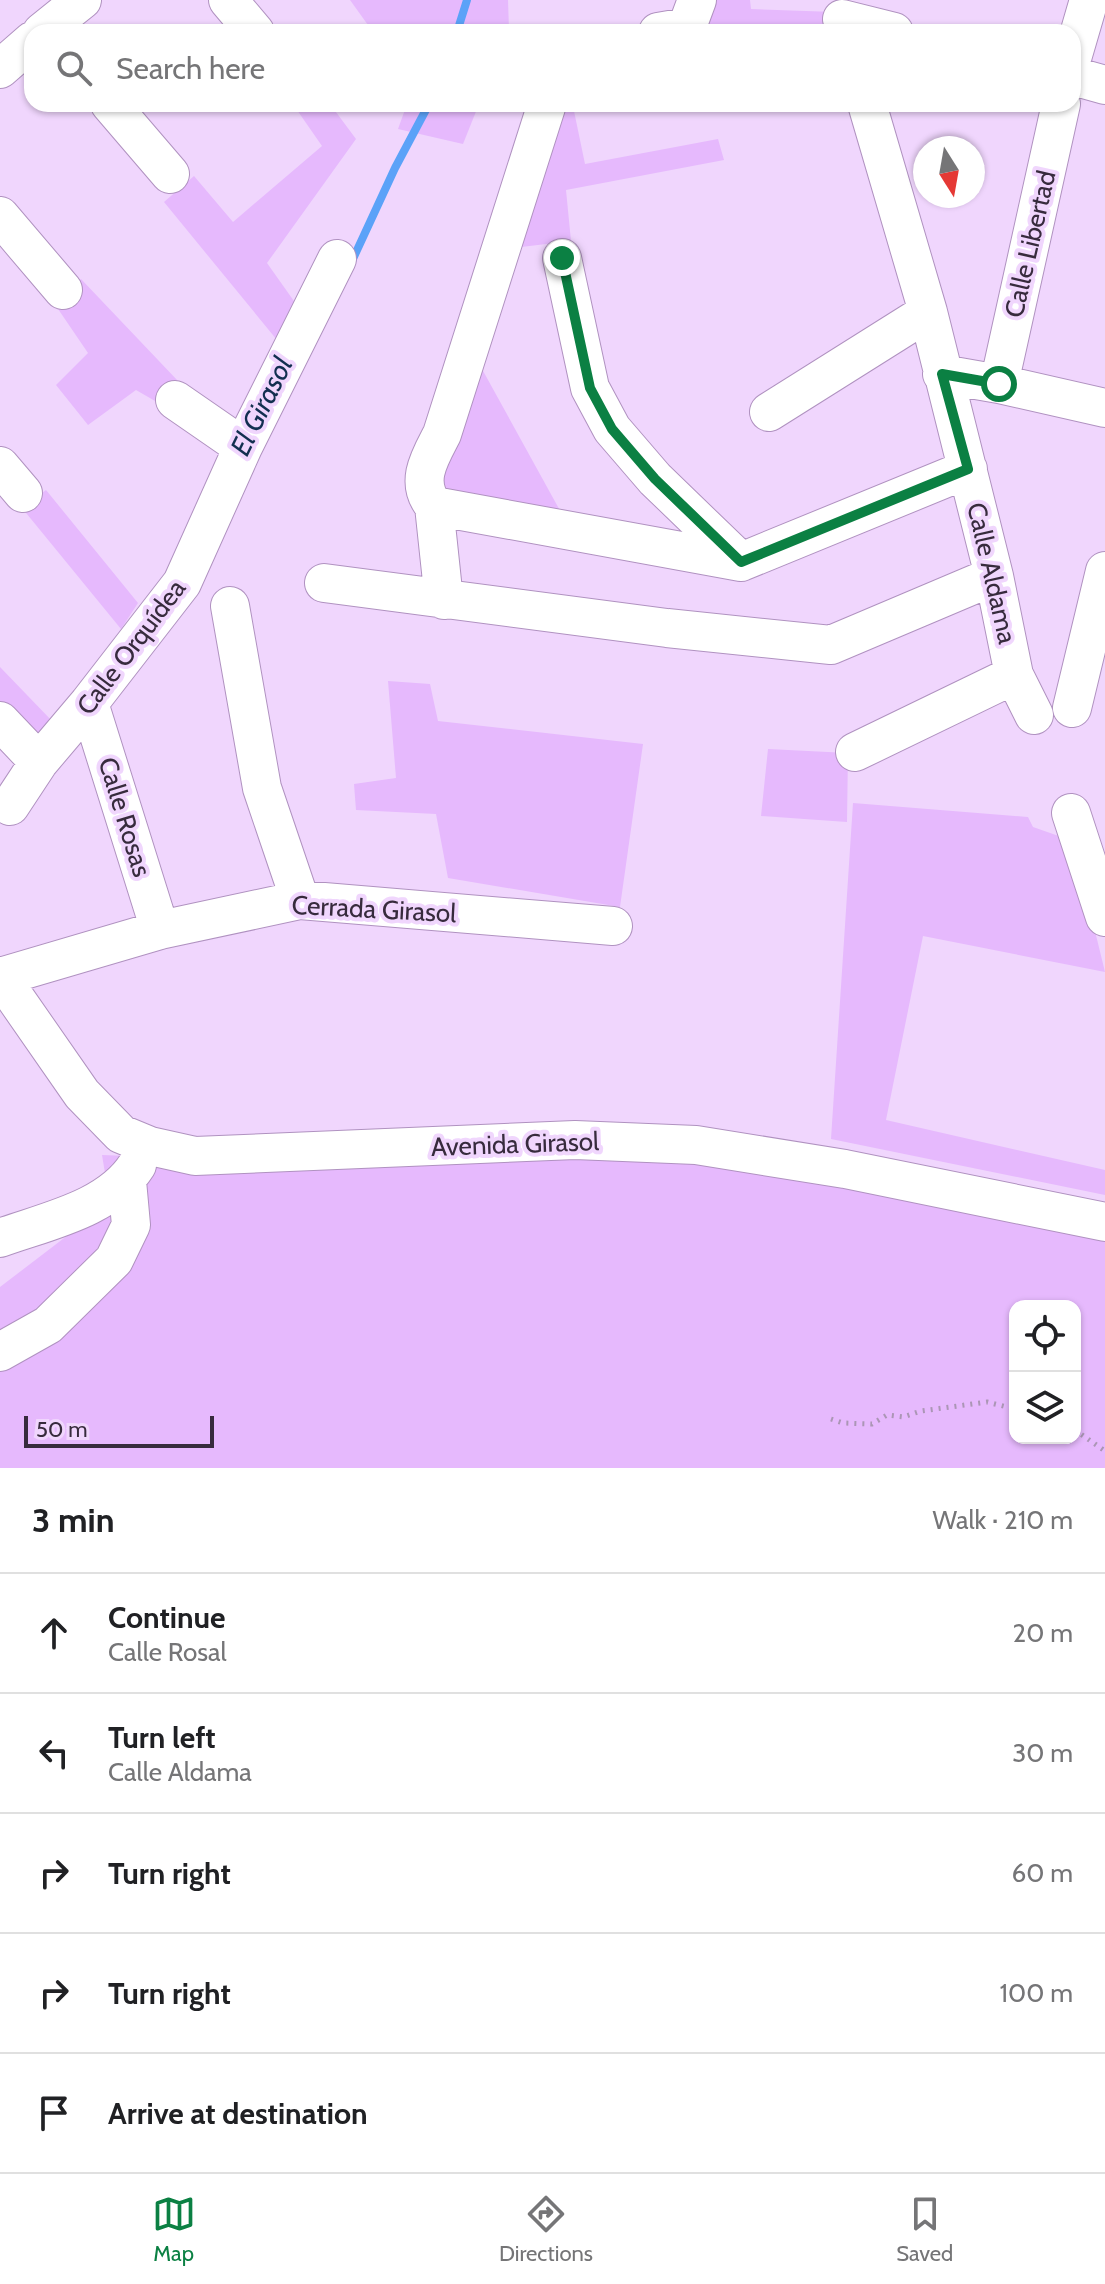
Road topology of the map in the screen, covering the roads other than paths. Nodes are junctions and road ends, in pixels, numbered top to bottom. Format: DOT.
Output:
graph roads {
  1 [pos="82,0"];
  2 [pos="228,0"];
  3 [pos="697,0"];
  4 [pos="1089,0"];
  5 [pos="843,17"];
  6 [pos="57,24"];
  7 [pos="248,24"];
  8 [pos="688,24"];
  9 [pos="867,24"];
  10 [pos="1081,28"];
  11 [pos="24,52"];
  12 [pos="24,57"];
  13 [pos="0,69"];
  14 [pos="1081,78"];
  15 [pos="0,83"];
  16 [pos="1105,85"];
  17 [pos="117,112"];
  18 [pos="544,112"];
  19 [pos="869,112"];
  20 [pos="1059,112"];
  21 [pos="170,174"];
  22 [pos="0,216"];
  23 [pos="562,258"];
  24 [pos="337,259"];
  25 [pos="63,290"];
  26 [pos="928,312"];
  27 [pos="942,374"];
  28 [pos="999,384"];
  29 [pos="175,400"];
  30 [pos="1105,408"];
  31 [pos="769,412"];
  32 [pos="243,447"];
  33 [pos="968,469"];
  34 [pos="434,506"];
  35 [pos="741,562"];
  36 [pos="1105,571"];
  37 [pos="994,576"];
  38 [pos="324,583"];
  39 [pos="444,600"];
  40 [pos="230,606"];
  41 [pos="1014,675"];
  42 [pos="90,704"];
  43 [pos="1072,708"];
  44 [pos="1034,715"];
  45 [pos="0,721"];
  46 [pos="855,752"];
  47 [pos="39,762"];
  48 [pos="10,806"];
  49 [pos="1071,813"];
  50 [pos="300,900"];
  51 [pos="1105,917"];
  52 [pos="613,926"];
  53 [pos="160,930"];
  54 [pos="0,977"];
  55 [pos="150,1146"];
  56 [pos="127,1181"];
  57 [pos="1105,1222"];
  58 [pos="0,1238"];
  59 [pos="0,1352"];
  1 -- 6 [label="street"];
  2 -- 7 [label="street"];
  3 -- 8 [label="street"];
  4 -- 10 [label="street"];
  5 -- 9 [label="street"];
  11 -- 13 [label="street"];
  12 -- 15 [label="street"];
  14 -- 16 [label="street"];
  17 -- 21 [label="street"];
  18 -- 34 [label="street"];
  19 -- 26 [label="street, Calle Aldama"];
  20 -- 28 [label="street, Calle Libertad"];
  22 -- 25 [label="street"];
  23 -- 35 [label="street"];
  24 -- 32 [label="street, Calle Orquídea"];
  26 -- 27 [label="street, Calle Aldama"];
  26 -- 31 [label="street"];
  27 -- 28 [label="street"];
  27 -- 33 [label="street, Calle Aldama"];
  28 -- 30 [label="street"];
  29 -- 32 [label="street"];
  32 -- 42 [label="street, Calle Orquídea"];
  33 -- 35 [label="street"];
  33 -- 37 [label="street, Calle Aldama"];
  34 -- 35 [label="street"];
  34 -- 39 [label="street"];
  36 -- 43 [label="street"];
  37 -- 39 [label="street"];
  37 -- 41 [label="street, Calle Aldama"];
  38 -- 39 [label="street"];
  40 -- 50 [label="street"];
  41 -- 44 [label="street, Calle Aldama"];
  41 -- 46 [label="street"];
  42 -- 47 [label="street, Calle Orquídea"];
  42 -- 53 [label="street, Calle Rosas"];
  45 -- 47 [label="street"];
  47 -- 48 [label="street, Calle Orquídea"];
  49 -- 51 [label="street"];
  50 -- 52 [label="street, Cerrada Girasol"];
  50 -- 53 [label="street, Cerrada Girasol"];
  53 -- 54 [label="street, Cerrada Girasol"];
  54 -- 55 [label="street, Avenida Girasol"];
  55 -- 56 [label="street"];
  55 -- 57 [label="street, Avenida Girasol"];
  56 -- 58 [label="street"];
  56 -- 59 [label="street"];
}
